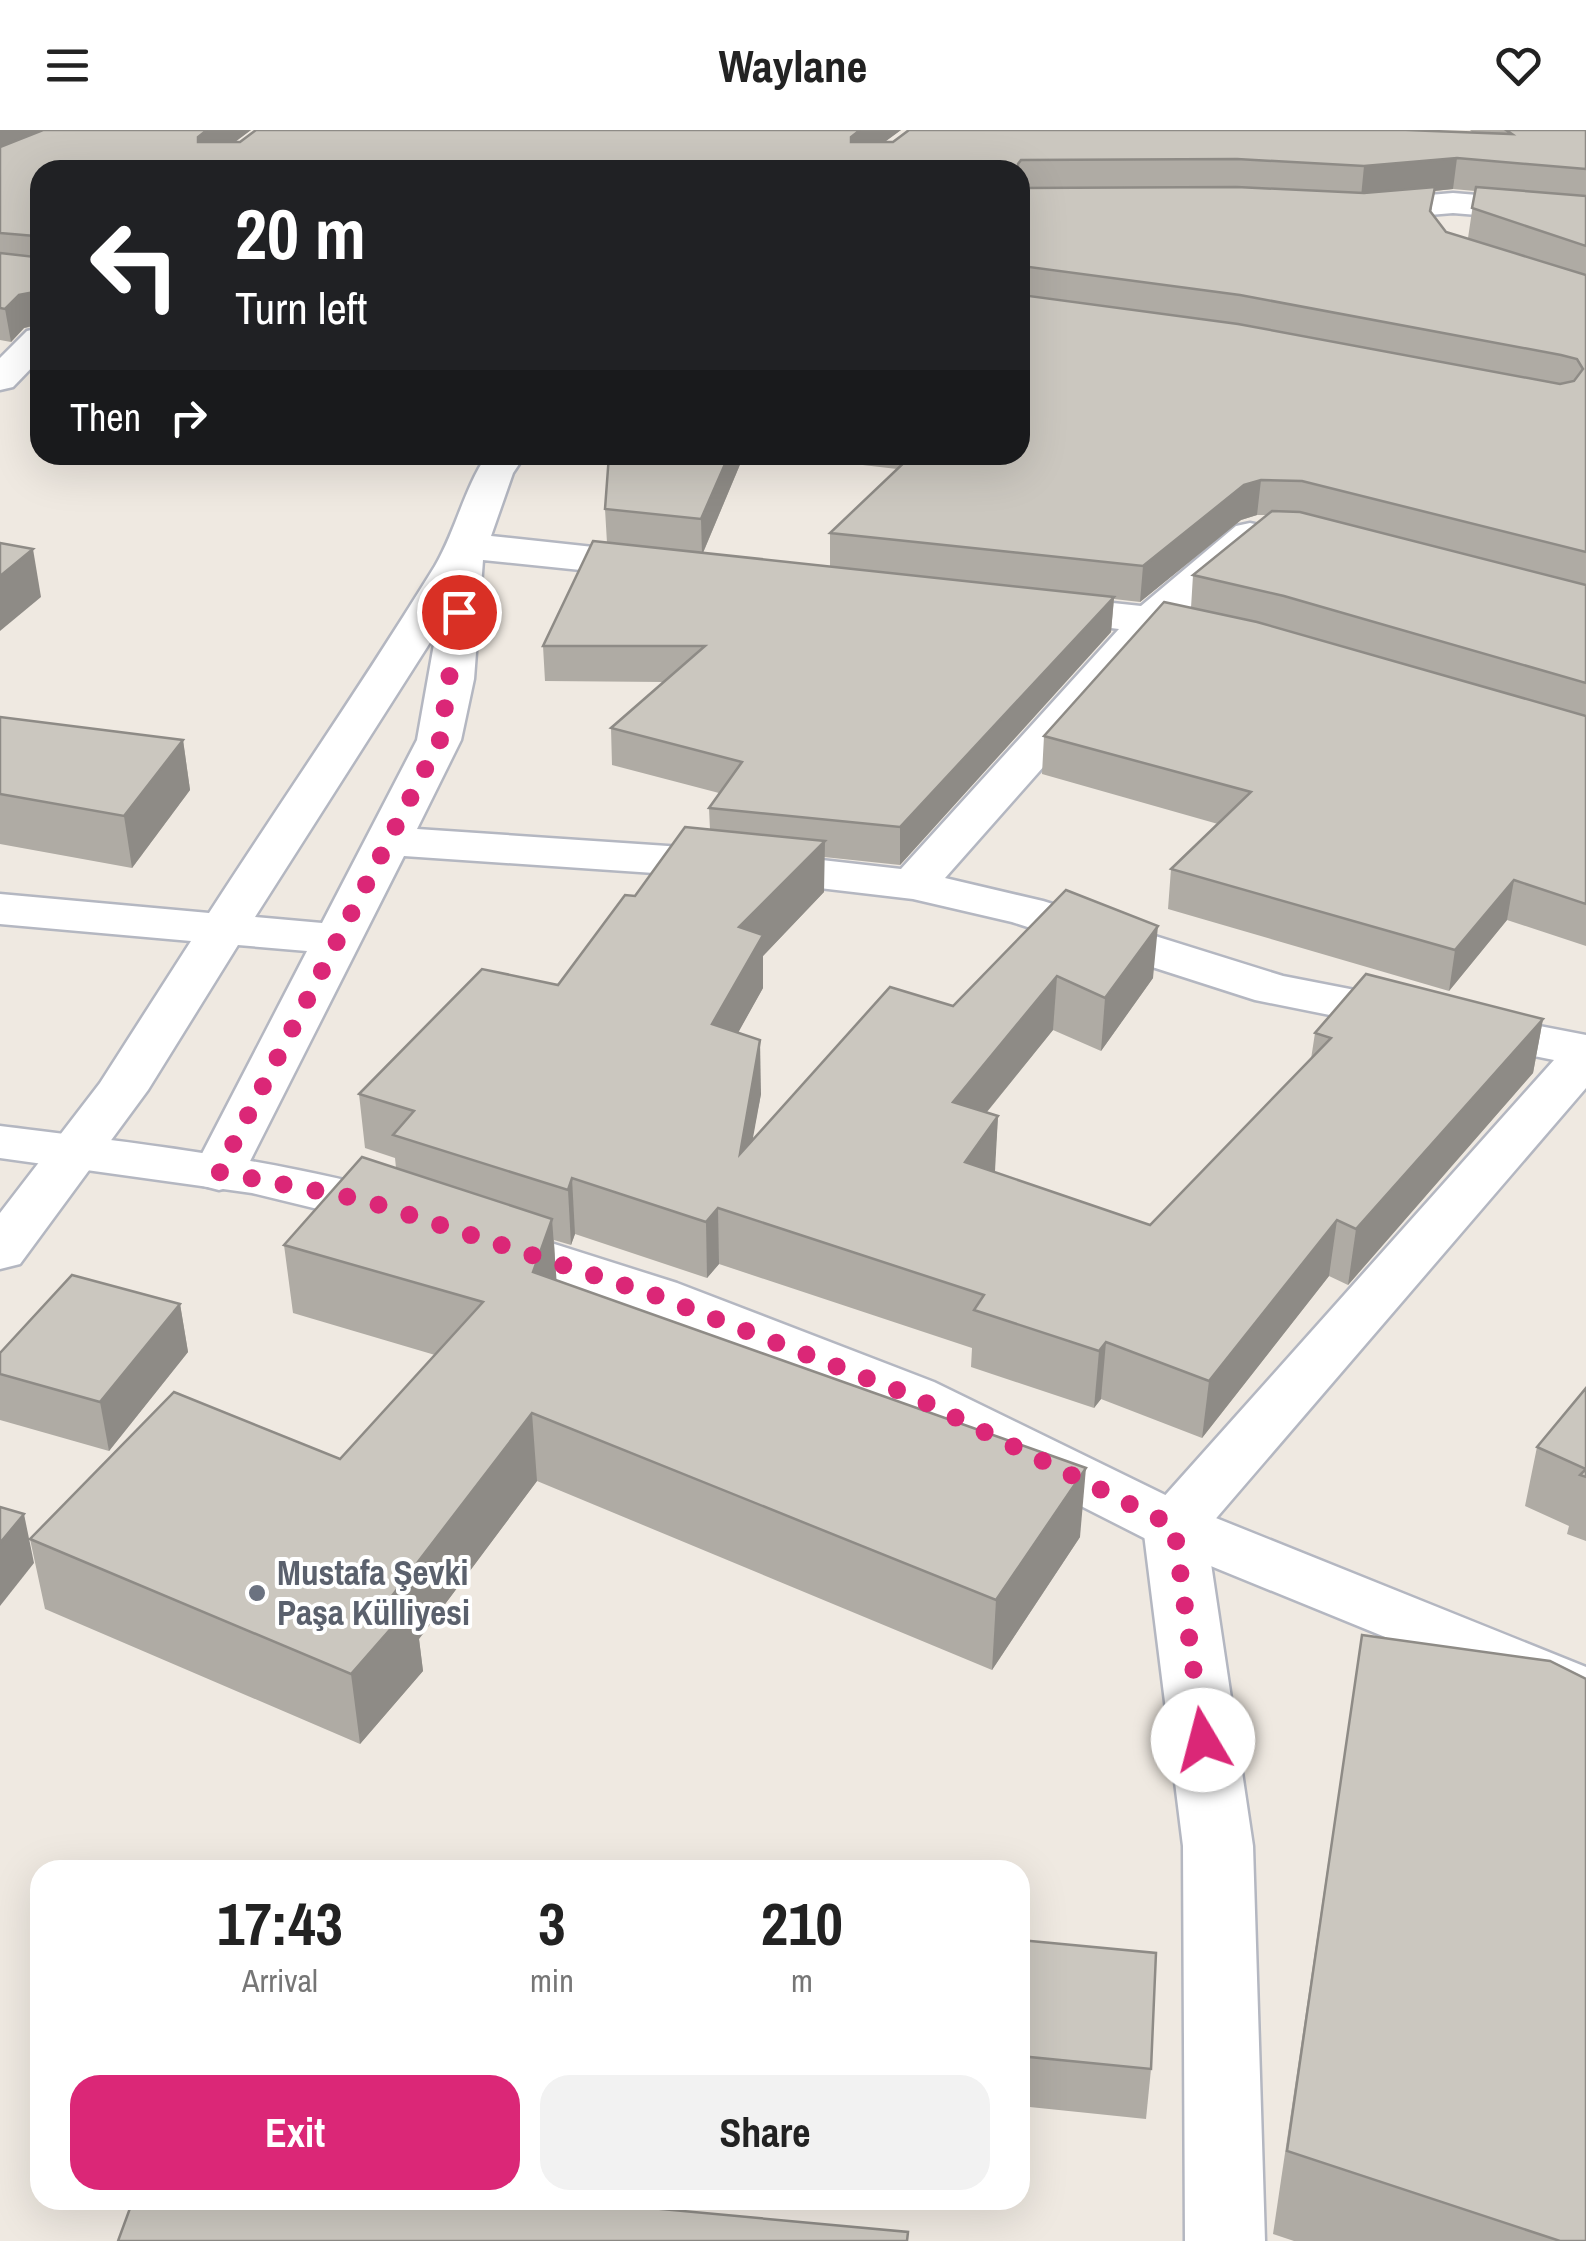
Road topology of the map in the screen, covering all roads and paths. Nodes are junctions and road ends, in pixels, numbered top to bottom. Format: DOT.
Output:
graph roads {
  1 [pos="1324,209"];
  2 [pos="1586,214"];
  3 [pos="30,349"];
  4 [pos="0,379"];
  5 [pos="499,465"];
  6 [pos="1287,531"];
  7 [pos="467,546"];
  8 [pos="701,571"];
  9 [pos="994,603"];
  10 [pos="1150,620"];
  11 [pos="1264,645"];
  12 [pos="388,840"];
  13 [pos="912,885"];
  14 [pos="0,909"];
  15 [pos="224,928"];
  16 [pos="338,939"];
  17 [pos="1586,1054"];
  18 [pos="0,1142"];
  19 [pos="76,1152"];
  20 [pos="219,1172"];
  21 [pos="0,1252"];
  22 [pos="1174,1526"];
  23 [pos="1586,1694"];
  24 [pos="1226,2241"];
  1 -- 2 [label="street"];
  3 -- 4 [label="street"];
  5 -- 7 [label="street"];
  6 -- 10 [label="street"];
  7 -- 8 [label="street"];
  7 -- 12 [label="street"];
  7 -- 15 [label="street"];
  9 -- 10 [label="street"];
  10 -- 11 [label="street"];
  10 -- 13 [label="street"];
  12 -- 13 [label="street"];
  12 -- 16 [label="street"];
  13 -- 17 [label="street"];
  14 -- 15 [label="street"];
  15 -- 16 [label="street"];
  15 -- 19 [label="street"];
  16 -- 20 [label="street"];
  17 -- 22 [label="street"];
  18 -- 19 [label="street"];
  19 -- 20 [label="street"];
  19 -- 21 [label="street"];
  20 -- 22 [label="street"];
  22 -- 23 [label="street"];
  22 -- 24 [label="street"];
}
